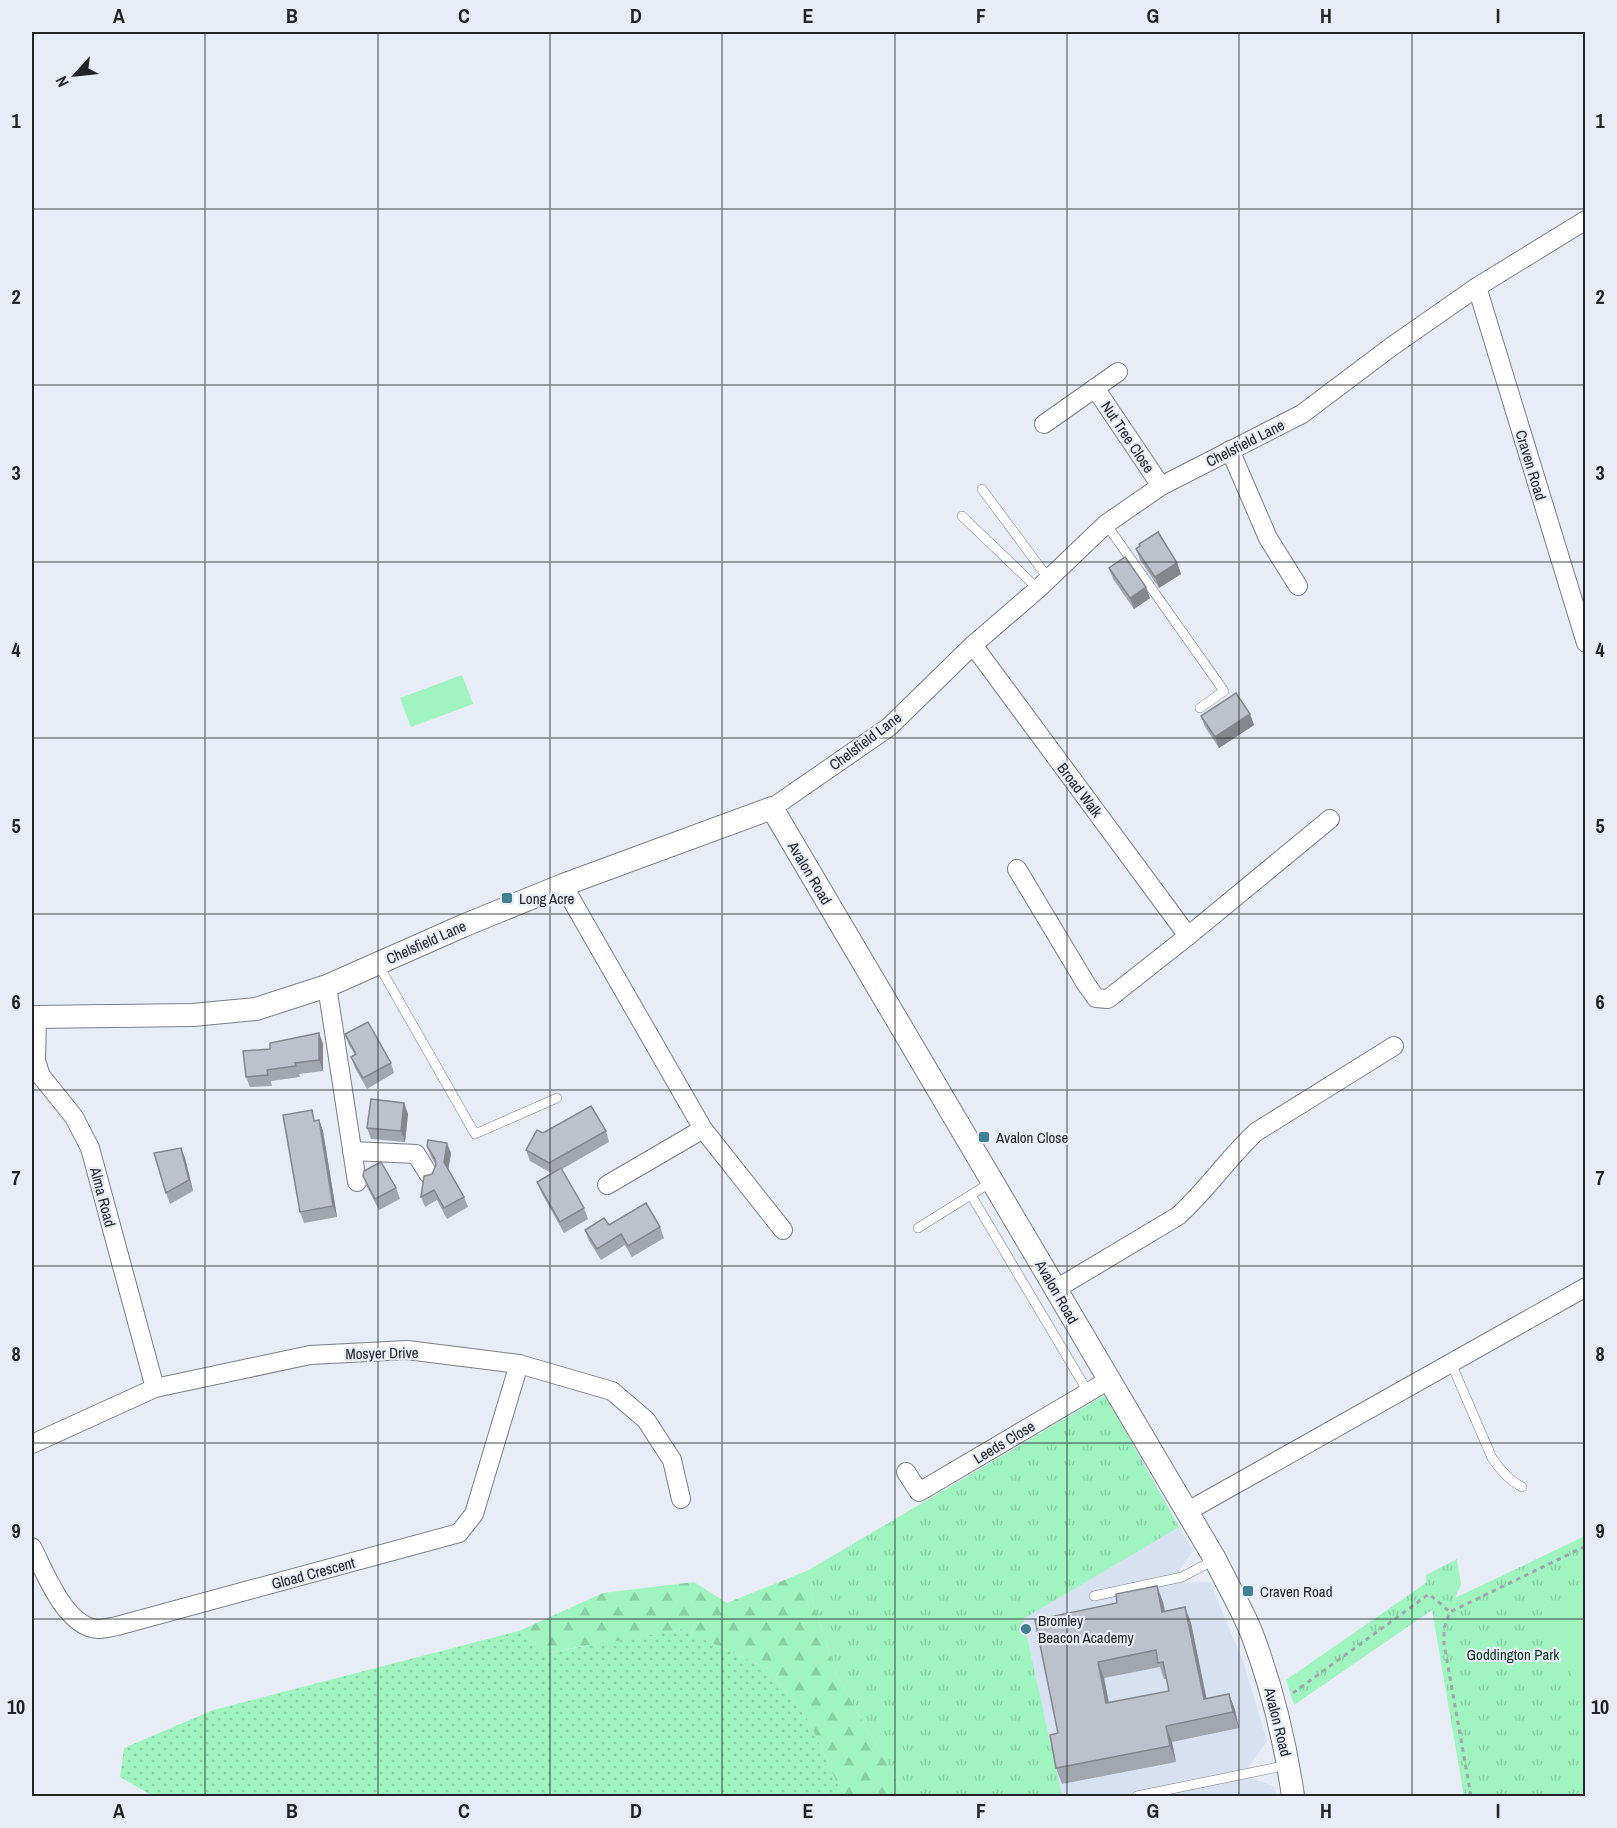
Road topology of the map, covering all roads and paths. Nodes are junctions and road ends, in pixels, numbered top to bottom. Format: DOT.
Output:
graph roads {
  1 [pos="1586,220"];
  2 [pos="1477,287"];
  3 [pos="1118,372"];
  4 [pos="1095,388"];
  5 [pos="1044,424"];
  6 [pos="1230,450"];
  7 [pos="1161,486"];
  8 [pos="982,489"];
  9 [pos="962,516"];
  10 [pos="1106,524"];
  11 [pos="1043,583"];
  12 [pos="1298,586"];
  13 [pos="1586,643"];
  14 [pos="973,645"];
  15 [pos="1200,708"];
  16 [pos="772,808"];
  17 [pos="1330,819"];
  18 [pos="1017,869"];
  19 [pos="563,885"];
  20 [pos="1188,936"];
  21 [pos="378,964"];
  22 [pos="327,986"];
  23 [pos="34,1017"];
  24 [pos="1394,1046"];
  25 [pos="557,1098"];
  26 [pos="703,1129"];
  27 [pos="352,1150"];
  28 [pos="429,1175"];
  29 [pos="357,1182"];
  30 [pos="993,1182"];
  31 [pos="607,1185"];
  32 [pos="971,1195"];
  33 [pos="918,1228"];
  34 [pos="783,1230"];
  35 [pos="1586,1287"];
  36 [pos="1056,1289"];
  37 [pos="1451,1363"];
  38 [pos="519,1364"];
  39 [pos="1109,1380"];
  40 [pos="155,1388"];
  41 [pos="1088,1392"];
  42 [pos="32,1444"];
  43 [pos="906,1472"];
  44 [pos="1522,1487"];
  45 [pos="681,1498"];
  46 [pos="1188,1511"];
  47 [pos="1586,1546"];
  48 [pos="32,1547"];
  49 [pos="1215,1559"];
  50 [pos="1094,1596"];
  51 [pos="1450,1612"];
  52 [pos="1285,1699"];
  53 [pos="1288,1765"];
  54 [pos="1137,1797"];
  55 [pos="1293,1797"];
  56 [pos="1471,1797"];
  1 -- 2 [label="street, Chelsfield Lane"];
  2 -- 6 [label="street, Chelsfield Lane"];
  2 -- 13 [label="street, Craven Road"];
  3 -- 4 [label="street, Nut Tree Close"];
  4 -- 5 [label="street, Nut Tree Close"];
  4 -- 7 [label="street, Nut Tree Close"];
  6 -- 7 [label="street, Chelsfield Lane"];
  6 -- 12 [label="street"];
  7 -- 10 [label="street, Chelsfield Lane"];
  8 -- 11 [label="lane"];
  9 -- 11 [label="lane"];
  10 -- 11 [label="street, Chelsfield Lane"];
  10 -- 15 [label="lane"];
  11 -- 14 [label="street, Chelsfield Lane"];
  14 -- 16 [label="street, Chelsfield Lane"];
  14 -- 20 [label="street, Broad Walk"];
  16 -- 19 [label="street, Chelsfield Lane"];
  16 -- 30 [label="street, Avalon Road"];
  17 -- 20 [label="street"];
  18 -- 20 [label="street"];
  19 -- 21 [label="street, Chelsfield Lane"];
  19 -- 26 [label="street"];
  21 -- 22 [label="street, Chelsfield Lane"];
  21 -- 25 [label="lane"];
  22 -- 23 [label="street, Chelsfield Lane"];
  22 -- 27 [label="street"];
  23 -- 40 [label="street, Alma Road"];
  24 -- 36 [label="street"];
  26 -- 31 [label="street"];
  26 -- 34 [label="street"];
  27 -- 28 [label="street"];
  27 -- 29 [label="street"];
  30 -- 32 [label="lane"];
  30 -- 36 [label="street, Avalon Road"];
  32 -- 33 [label="lane"];
  32 -- 41 [label="lane"];
  35 -- 37 [label="street"];
  36 -- 39 [label="street, Avalon Road"];
  37 -- 44 [label="lane"];
  37 -- 46 [label="street"];
  38 -- 40 [label="street, Mosyer Drive"];
  38 -- 45 [label="street, Mosyer Drive"];
  38 -- 48 [label="street, Gload Crescent"];
  39 -- 41 [label="street, Leeds Close"];
  39 -- 46 [label="street, Avalon Road"];
  40 -- 42 [label="street, Mosyer Drive"];
  41 -- 43 [label="street, Leeds Close"];
  46 -- 49 [label="street, Avalon Road"];
  47 -- 51 [label="path"];
  49 -- 50 [label="lane"];
  49 -- 53 [label="street, Avalon Road"];
  51 -- 52 [label="path"];
  51 -- 56 [label="path"];
  53 -- 54 [label="lane"];
  53 -- 55 [label="street, Avalon Road"];
}
